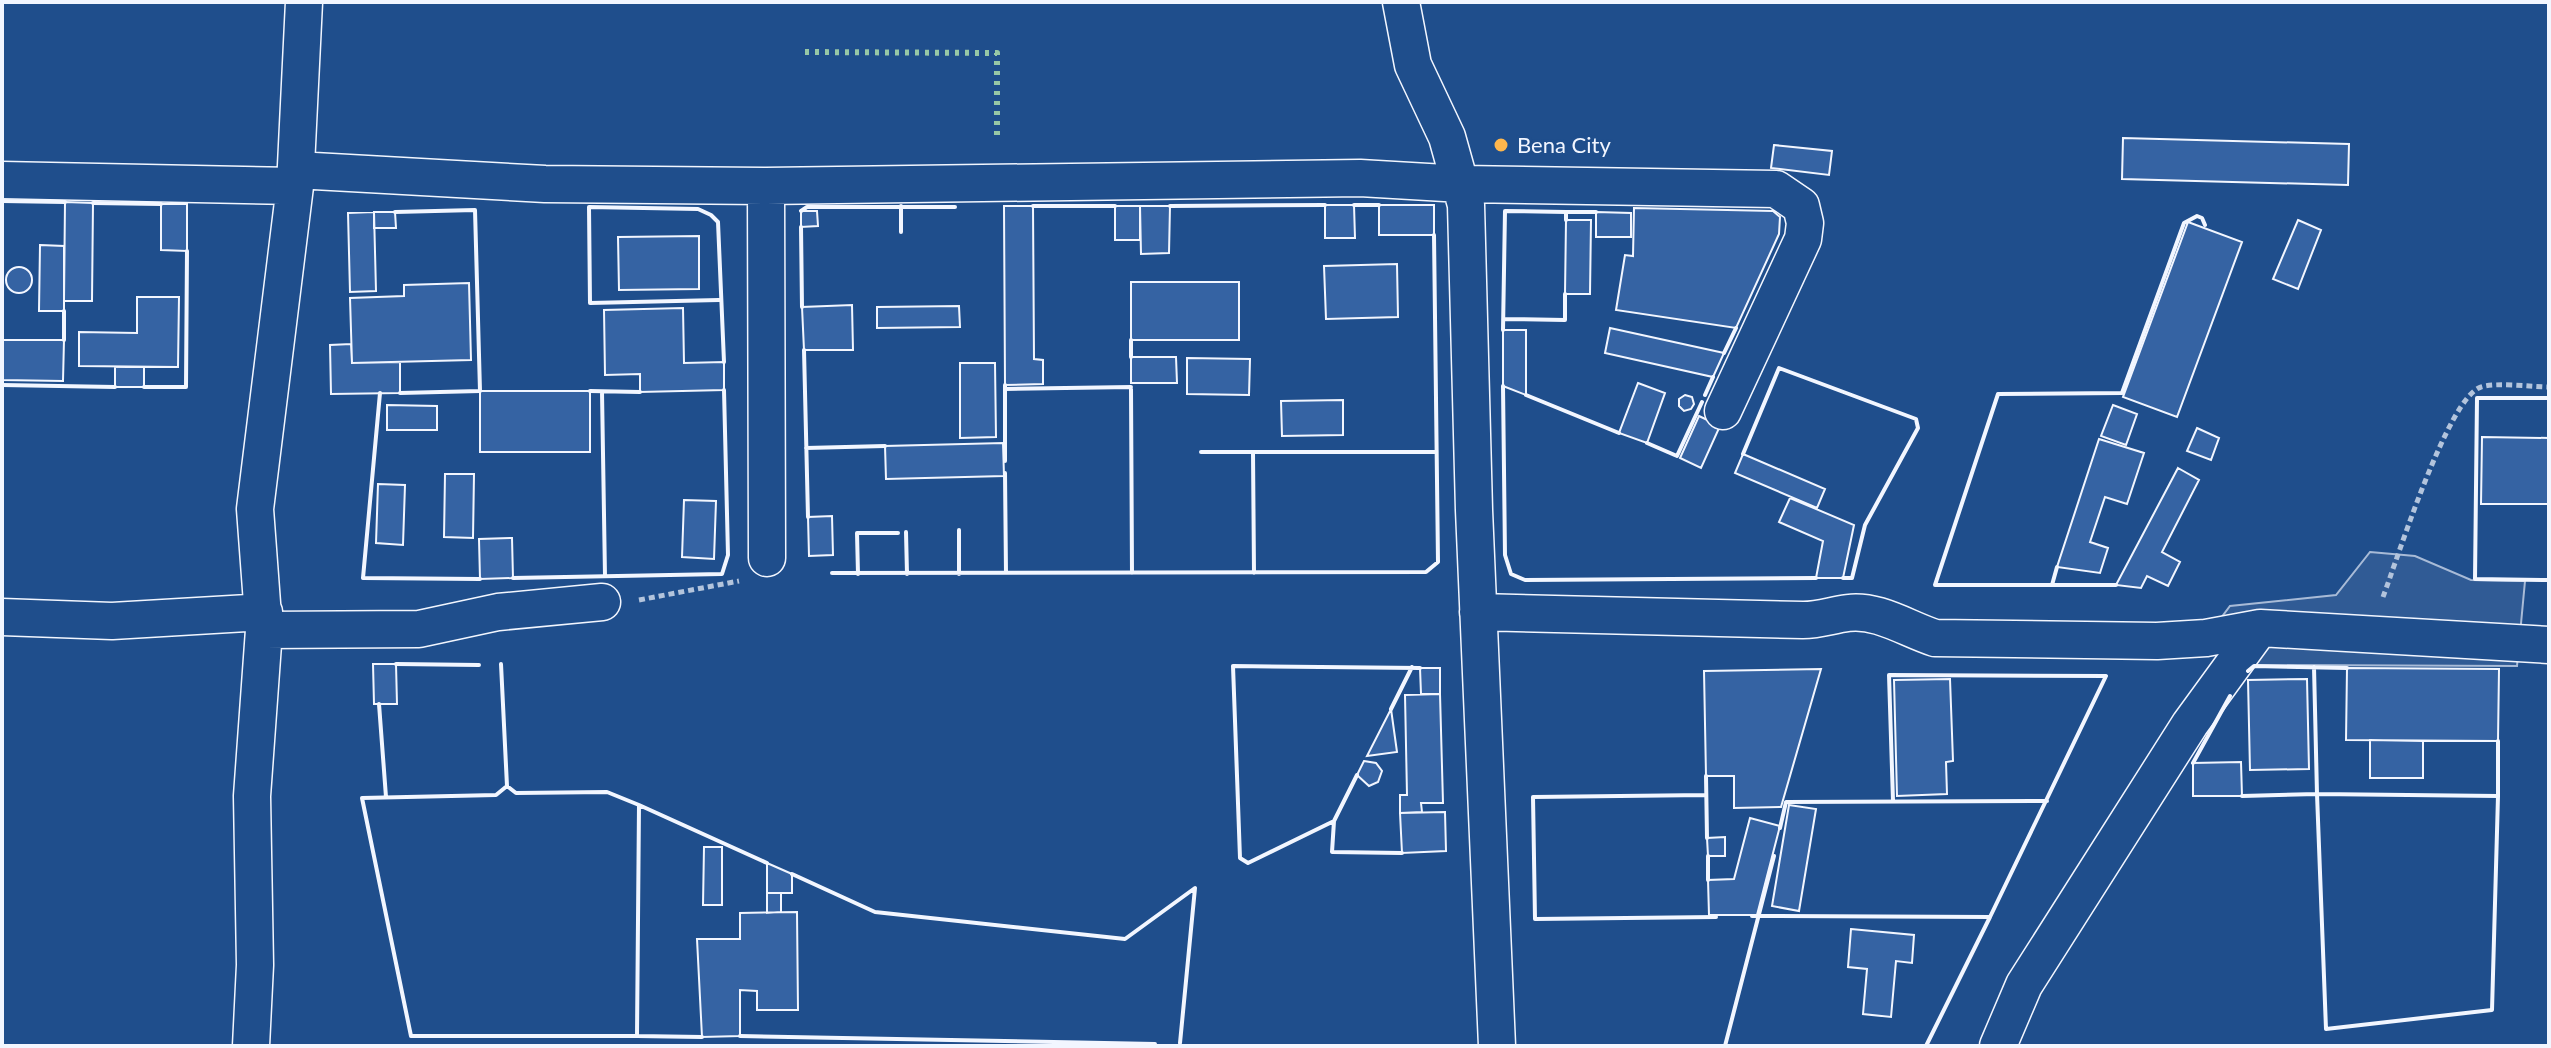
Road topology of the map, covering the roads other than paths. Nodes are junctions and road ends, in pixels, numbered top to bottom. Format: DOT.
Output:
graph roads {
  1 [pos="304,2"];
  2 [pos="1401,2"];
  3 [pos="295,178"];
  4 [pos="2,180"];
  5 [pos="1462,184"];
  6 [pos="766,186"];
  7 [pos="1723,411"];
  8 [pos="767,558"];
  9 [pos="602,602"];
  10 [pos="1478,612"];
  11 [pos="2,617"];
  12 [pos="264,621"];
  13 [pos="2260,628"];
  14 [pos="2549,645"];
  15 [pos="251,1046"];
  16 [pos="1497,1046"];
  17 [pos="1998,1046"];
  1 -- 3 [label="street"];
  2 -- 5 [label="street"];
  3 -- 4 [label="street"];
  3 -- 6 [label="street"];
  3 -- 12 [label="street"];
  5 -- 6 [label="street"];
  5 -- 7 [label="street"];
  5 -- 10 [label="street"];
  6 -- 8 [label="street"];
  9 -- 12 [label="street"];
  10 -- 13 [label="street"];
  10 -- 16 [label="street"];
  11 -- 12 [label="street"];
  12 -- 15 [label="street"];
  13 -- 14 [label="street"];
  13 -- 17 [label="street"];
}
